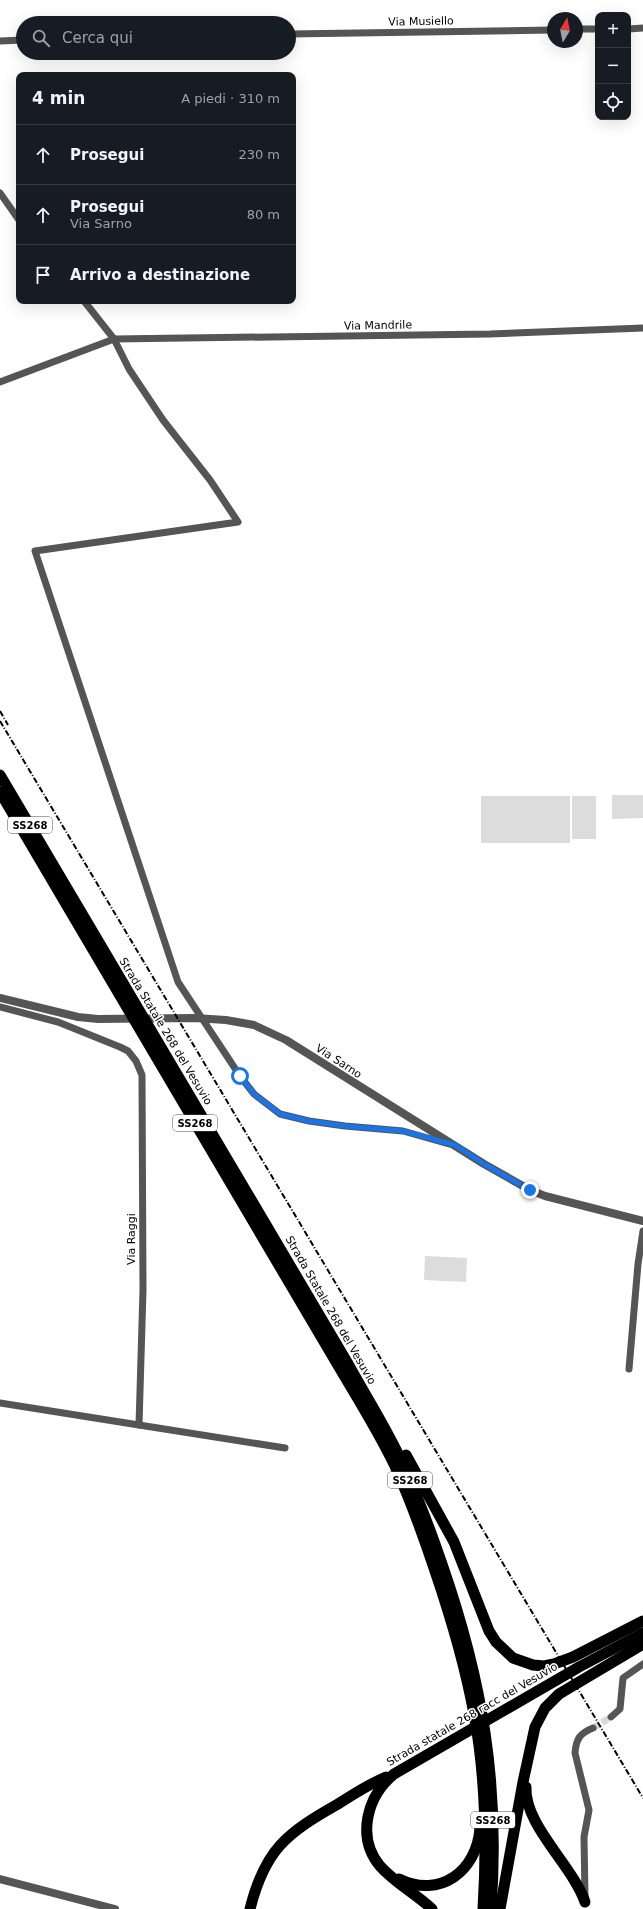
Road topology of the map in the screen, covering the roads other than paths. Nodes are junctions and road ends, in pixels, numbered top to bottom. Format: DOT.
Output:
graph roads {
  1 [pos="631,28"];
  2 [pos="643,28"];
  3 [pos="583,29"];
  4 [pos="595,29"];
  5 [pos="547,30"];
  6 [pos="296,34"];
  7 [pos="16,40"];
  8 [pos="0,41"];
  9 [pos="0,193"];
  10 [pos="16,216"];
  11 [pos="86,304"];
  12 [pos="643,328"];
  13 [pos="114,339"];
  14 [pos="0,382"];
  15 [pos="0,775"];
  16 [pos="0,792"];
  17 [pos="0,998"];
  18 [pos="0,1007"];
  19 [pos="455,1145"];
  20 [pos="643,1221"];
  21 [pos="643,1231"];
  22 [pos="347,1362"];
  23 [pos="629,1369"];
  24 [pos="0,1403"];
  25 [pos="140,1425"];
  26 [pos="285,1448"];
  27 [pos="643,1621"];
  28 [pos="643,1627"];
  29 [pos="643,1633"];
  30 [pos="643,1644"];
  31 [pos="643,1664"];
  32 [pos="579,1667"];
  33 [pos="478,1712"];
  34 [pos="611,1717"];
  35 [pos="593,1728"];
  36 [pos="482,1734"];
  37 [pos="526,1769"];
  38 [pos="394,1774"];
  39 [pos="389,1874"];
  40 [pos="572,1876"];
  41 [pos="584,1878"];
  42 [pos="0,1879"];
  43 [pos="585,1906"];
  44 [pos="115,1909"];
  45 [pos="250,1909"];
  46 [pos="432,1909"];
  47 [pos="483,1909"];
  48 [pos="492,1909"];
  49 [pos="500,1909"];
  1 -- 2 [label="street"];
  3 -- 4 [label="street"];
  5 -- 6 [label="street, Via Musiello"];
  7 -- 8 [label="street"];
  9 -- 10 [label="street"];
  11 -- 13 [label="street"];
  12 -- 13 [label="street, Via Mandrile"];
  13 -- 14 [label="street, Via Mandrile"];
  13 -- 19 [label="street"];
  15 -- 22 [label="highway, Strada Statale 268 del Vesuvio / SS268"];
  16 -- 33 [label="highway, Strada Statale 268 del Vesuvio / SS268"];
  17 -- 19 [label="street, Via Sarno"];
  18 -- 25 [label="street, Via Raggi"];
  19 -- 20 [label="street, Via Sarno"];
  21 -- 23 [label="street"];
  22 -- 27 [label="highway"];
  22 -- 33 [label="highway, Strada Statale 268 del Vesuvio / SS268"];
  24 -- 25 [label="street"];
  25 -- 26 [label="street"];
  28 -- 32 [label="highway, Strada statale 268 racc del Vesuvio"];
  29 -- 32 [label="highway, Strada statale 268 racc del Vesuvio"];
  30 -- 37 [label="highway"];
  31 -- 34 [label="street"];
  32 -- 38 [label="highway, Strada statale 268 racc del Vesuvio"];
  33 -- 36 [label="highway, Strada Statale 268 del Vesuvio / SS268"];
  35 -- 41 [label="street"];
  36 -- 39 [label="highway"];
  36 -- 47 [label="highway, Strada Statale 268 del Vesuvio / SS268"];
  36 -- 48 [label="highway, Strada Statale 268 del Vesuvio / SS268"];
  37 -- 40 [label="highway"];
  37 -- 49 [label="highway"];
  38 -- 39 [label="highway, Strada statale 268 racc del Vesuvio"];
  38 -- 45 [label="highway"];
  39 -- 46 [label="highway, Strada statale 268 racc del Vesuvio"];
  40 -- 41 [label="highway"];
  40 -- 43 [label="highway"];
  41 -- 43 [label="street"];
  42 -- 44 [label="street"];
}
